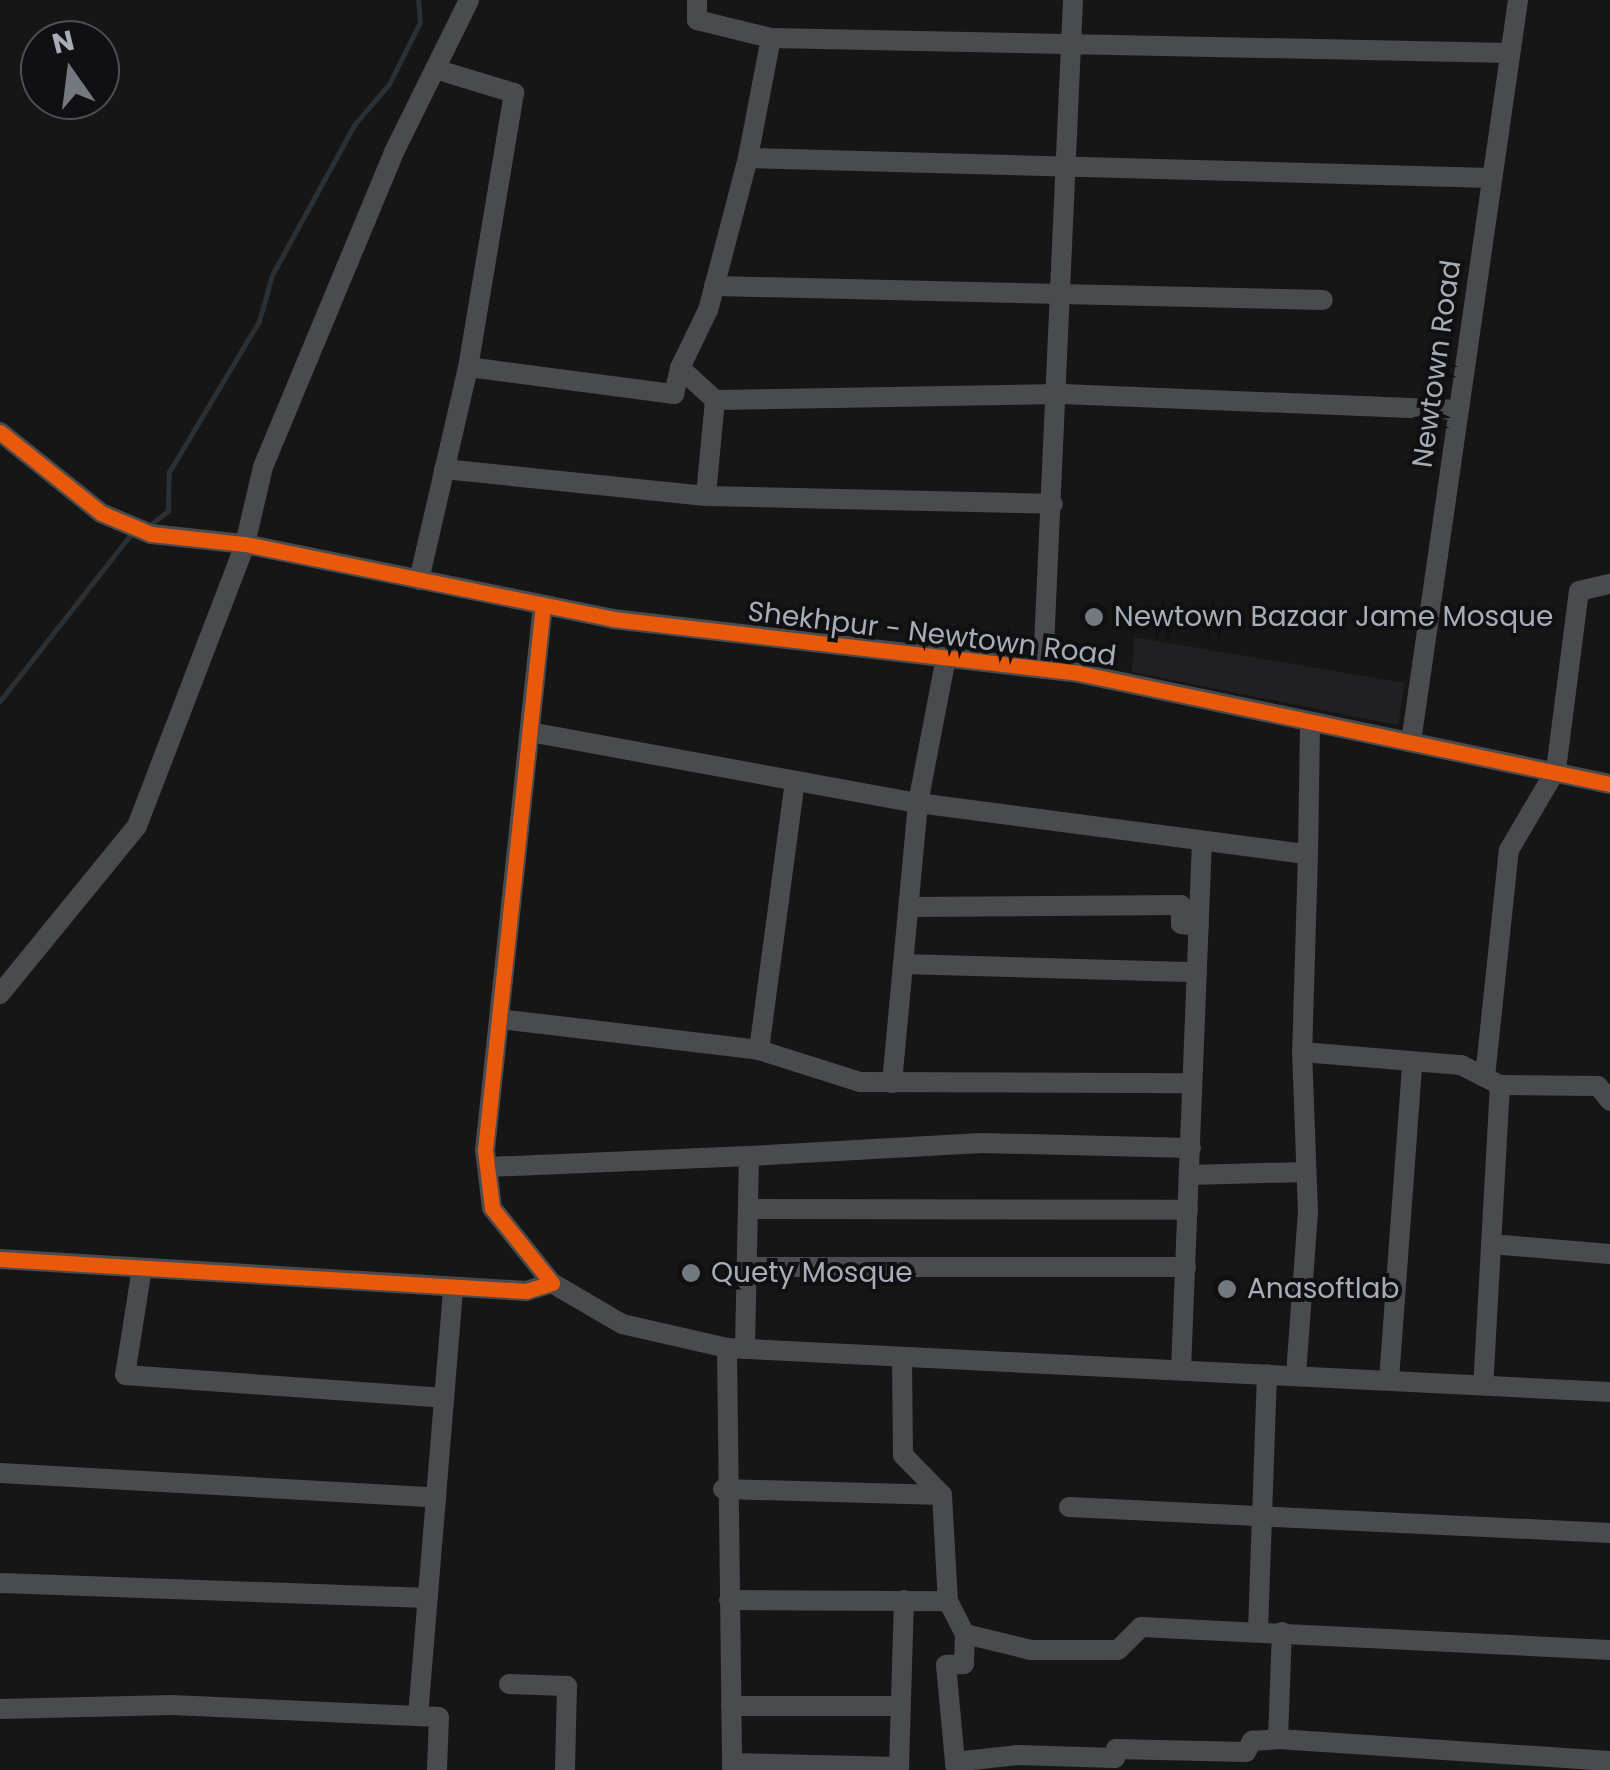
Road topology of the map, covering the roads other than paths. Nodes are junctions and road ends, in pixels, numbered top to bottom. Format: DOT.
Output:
graph roads {
  1 [pos="469,0"];
  2 [pos="697,0"];
  3 [pos="1074,0"];
  4 [pos="1518,0"];
  5 [pos="771,38"];
  6 [pos="1072,40"];
  7 [pos="1510,53"];
  8 [pos="435,69"];
  9 [pos="748,158"];
  10 [pos="1068,165"];
  11 [pos="1492,178"];
  12 [pos="714,286"];
  13 [pos="1065,294"];
  14 [pos="1323,300"];
  15 [pos="468,367"];
  16 [pos="680,368"];
  17 [pos="1062,394"];
  18 [pos="715,400"];
  19 [pos="1459,410"];
  20 [pos="0,432"];
  21 [pos="444,470"];
  22 [pos="706,496"];
  23 [pos="1053,504"];
  24 [pos="245,544"];
  25 [pos="419,580"];
  26 [pos="1610,584"];
  27 [pos="543,605"];
  28 [pos="946,658"];
  29 [pos="1043,669"];
  30 [pos="1310,724"];
  31 [pos="530,732"];
  32 [pos="1412,736"];
  33 [pos="1556,770"];
  34 [pos="794,780"];
  35 [pos="1610,784"];
  36 [pos="918,803"];
  37 [pos="1202,840"];
  38 [pos="1308,854"];
  39 [pos="909,906"];
  40 [pos="1199,926"];
  41 [pos="904,964"];
  42 [pos="1197,972"];
  43 [pos="0,994"];
  44 [pos="500,1019"];
  45 [pos="759,1050"];
  46 [pos="1302,1052"];
  47 [pos="1412,1064"];
  48 [pos="1492,1081"];
  49 [pos="892,1083"];
  50 [pos="1192,1083"];
  51 [pos="1610,1101"];
  52 [pos="1190,1148"];
  53 [pos="749,1156"];
  54 [pos="488,1168"];
  55 [pos="1306,1172"];
  56 [pos="1190,1175"];
  57 [pos="748,1210"];
  58 [pos="1188,1210"];
  59 [pos="1610,1241"];
  60 [pos="1491,1244"];
  61 [pos="1610,1254"];
  62 [pos="0,1259"];
  63 [pos="1186,1266"];
  64 [pos="746,1267"];
  65 [pos="142,1268"];
  66 [pos="552,1283"];
  67 [pos="454,1287"];
  68 [pos="736,1348"];
  69 [pos="902,1358"];
  70 [pos="1181,1370"];
  71 [pos="1267,1374"];
  72 [pos="1296,1375"];
  73 [pos="1389,1380"];
  74 [pos="1482,1385"];
  75 [pos="1610,1392"];
  76 [pos="444,1398"];
  77 [pos="0,1474"];
  78 [pos="723,1488"];
  79 [pos="942,1495"];
  80 [pos="436,1497"];
  81 [pos="1069,1508"];
  82 [pos="1262,1517"];
  83 [pos="1610,1533"];
  84 [pos="0,1583"];
  85 [pos="428,1598"];
  86 [pos="729,1600"];
  87 [pos="904,1600"];
  88 [pos="948,1601"];
  89 [pos="1258,1631"];
  90 [pos="1282,1632"];
  91 [pos="965,1634"];
  92 [pos="1610,1650"];
  93 [pos="509,1684"];
  94 [pos="731,1706"];
  95 [pos="898,1706"];
  96 [pos="0,1710"];
  97 [pos="418,1716"];
  98 [pos="1278,1739"];
  99 [pos="1215,1761"];
  100 [pos="1610,1761"];
  101 [pos="1094,1763"];
  102 [pos="955,1766"];
  103 [pos="732,1767"];
  104 [pos="436,1770"];
  105 [pos="564,1770"];
  1 -- 8 [label="street"];
  2 -- 5 [label="street"];
  3 -- 6 [label="street"];
  4 -- 7 [label="street, Newtown Road"];
  5 -- 6 [label="street"];
  5 -- 9 [label="street"];
  6 -- 7 [label="street"];
  6 -- 10 [label="street"];
  7 -- 11 [label="street, Newtown Road"];
  8 -- 15 [label="street"];
  8 -- 24 [label="street"];
  9 -- 10 [label="street"];
  9 -- 12 [label="street"];
  10 -- 11 [label="street"];
  10 -- 13 [label="street"];
  11 -- 19 [label="street, Newtown Road"];
  12 -- 13 [label="street"];
  12 -- 16 [label="street"];
  13 -- 14 [label="street"];
  13 -- 17 [label="street"];
  15 -- 16 [label="street"];
  15 -- 21 [label="street"];
  16 -- 18 [label="street"];
  17 -- 18 [label="street"];
  17 -- 19 [label="street"];
  17 -- 23 [label="street"];
  18 -- 22 [label="street"];
  19 -- 32 [label="street, Newtown Road"];
  20 -- 24 [label="street, Shekhpur - Newtown Road"];
  21 -- 22 [label="street"];
  21 -- 25 [label="street"];
  22 -- 23 [label="street"];
  23 -- 29 [label="street"];
  24 -- 25 [label="street, Shekhpur - Newtown Road"];
  24 -- 43 [label="street"];
  25 -- 27 [label="street, Shekhpur - Newtown Road"];
  26 -- 33 [label="street"];
  27 -- 28 [label="street, Shekhpur - Newtown Road"];
  27 -- 31 [label="street"];
  28 -- 29 [label="street, Shekhpur - Newtown Road"];
  28 -- 36 [label="street"];
  29 -- 30 [label="street, Shekhpur - Newtown Road"];
  30 -- 32 [label="street, Shekhpur - Newtown Road"];
  30 -- 38 [label="street"];
  31 -- 34 [label="street"];
  31 -- 44 [label="street"];
  32 -- 33 [label="street, Shekhpur - Newtown Road"];
  33 -- 35 [label="street, Shekhpur - Newtown Road"];
  33 -- 48 [label="street"];
  34 -- 36 [label="street"];
  34 -- 45 [label="street"];
  36 -- 37 [label="street"];
  36 -- 39 [label="street"];
  37 -- 38 [label="street"];
  37 -- 40 [label="street"];
  38 -- 46 [label="street"];
  39 -- 40 [label="street"];
  39 -- 41 [label="street"];
  40 -- 42 [label="street"];
  41 -- 42 [label="street"];
  41 -- 49 [label="street"];
  42 -- 50 [label="street"];
  44 -- 45 [label="street"];
  44 -- 54 [label="street"];
  45 -- 49 [label="street"];
  46 -- 47 [label="street"];
  46 -- 55 [label="street"];
  47 -- 48 [label="street"];
  47 -- 73 [label="street"];
  48 -- 51 [label="street"];
  48 -- 60 [label="street"];
  49 -- 50 [label="street"];
  50 -- 52 [label="street"];
  52 -- 53 [label="street"];
  52 -- 56 [label="street"];
  53 -- 54 [label="street"];
  53 -- 57 [label="street"];
  54 -- 66 [label="street"];
  55 -- 56 [label="street"];
  55 -- 72 [label="street"];
  56 -- 58 [label="street"];
  57 -- 58 [label="street"];
  57 -- 64 [label="street"];
  58 -- 63 [label="street"];
  59 -- 61 [label="street"];
  60 -- 61 [label="street"];
  60 -- 74 [label="street"];
  62 -- 65 [label="street"];
  63 -- 64 [label="street"];
  63 -- 70 [label="street"];
  64 -- 68 [label="street"];
  65 -- 67 [label="street"];
  65 -- 76 [label="street"];
  66 -- 67 [label="street"];
  66 -- 68 [label="street"];
  67 -- 76 [label="street"];
  68 -- 69 [label="street"];
  68 -- 78 [label="street"];
  69 -- 70 [label="street"];
  69 -- 79 [label="street"];
  70 -- 71 [label="street"];
  71 -- 72 [label="street"];
  71 -- 82 [label="street"];
  72 -- 73 [label="street"];
  73 -- 74 [label="street"];
  74 -- 75 [label="street"];
  76 -- 80 [label="street"];
  77 -- 80 [label="street"];
  78 -- 79 [label="street"];
  78 -- 86 [label="street"];
  79 -- 88 [label="street"];
  80 -- 85 [label="street"];
  81 -- 82 [label="street"];
  82 -- 83 [label="street"];
  82 -- 89 [label="street"];
  84 -- 85 [label="street"];
  85 -- 97 [label="street"];
  86 -- 87 [label="street"];
  86 -- 94 [label="street"];
  87 -- 88 [label="street"];
  87 -- 95 [label="street"];
  88 -- 91 [label="street"];
  89 -- 90 [label="street"];
  89 -- 91 [label="street"];
  90 -- 92 [label="street"];
  90 -- 98 [label="street"];
  91 -- 102 [label="street"];
  93 -- 105 [label="street"];
  94 -- 95 [label="street"];
  94 -- 103 [label="street"];
  95 -- 103 [label="street"];
  96 -- 97 [label="street"];
  97 -- 104 [label="street"];
  98 -- 99 [label="street"];
  98 -- 100 [label="street"];
  99 -- 101 [label="street"];
  101 -- 102 [label="street"];
}
